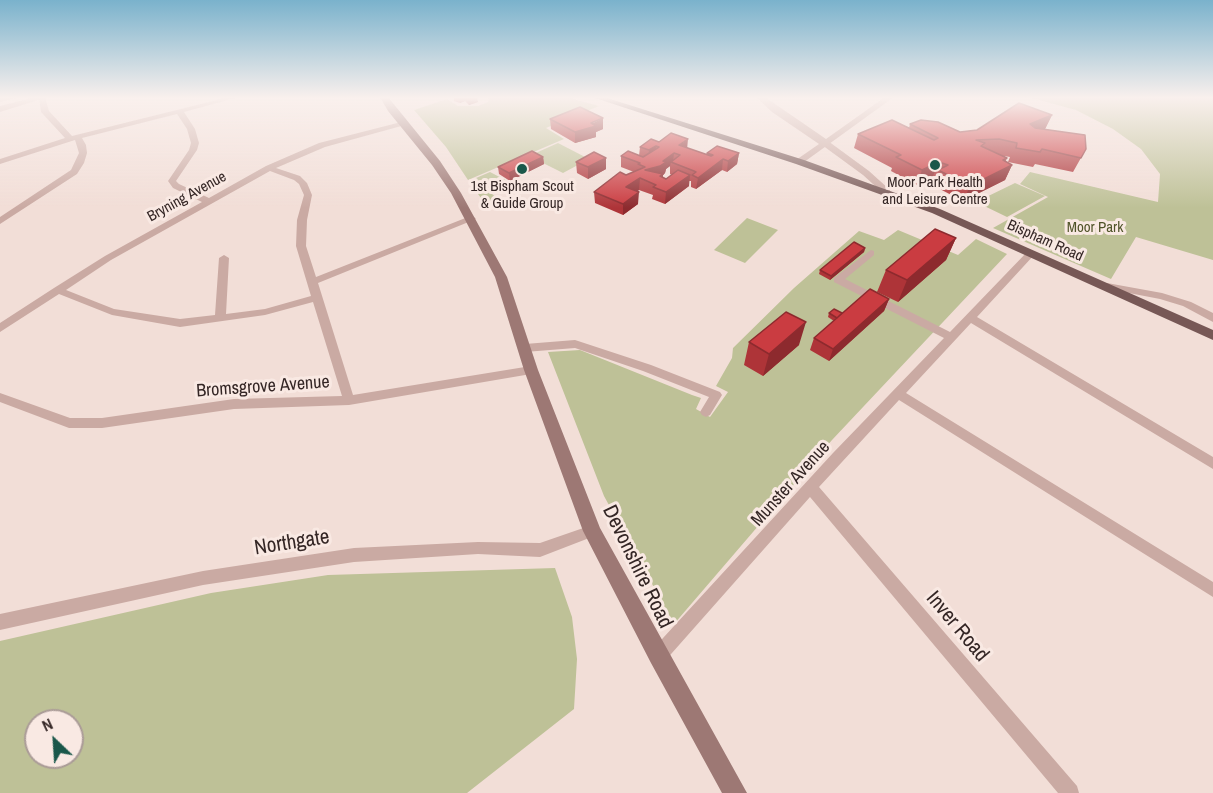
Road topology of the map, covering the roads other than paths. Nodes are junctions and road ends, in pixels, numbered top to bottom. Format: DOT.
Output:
graph roads {
  1 [pos="69,134"];
  2 [pos="89,134"];
  3 [pos="192,134"];
  4 [pos="362,134"];
  5 [pos="411,134"];
  6 [pos="712,134"];
  7 [pos="811,134"];
  8 [pos="837,134"];
  9 [pos="73,138"];
  10 [pos="825,143"];
  11 [pos="0,162"];
  12 [pos="800,162"];
  13 [pos="269,168"];
  14 [pos="887,192"];
  15 [pos="208,201"];
  16 [pos="471,219"];
  17 [pos="0,221"];
  18 [pos="871,253"];
  19 [pos="1031,253"];
  20 [pos="224,258"];
  21 [pos="311,282"];
  22 [pos="1107,286"];
  23 [pos="58,290"];
  24 [pos="316,298"];
  25 [pos="970,318"];
  26 [pos="1213,318"];
  27 [pos="220,319"];
  28 [pos="0,328"];
  29 [pos="1213,335"];
  30 [pos="952,337"];
  31 [pos="525,348"];
  32 [pos="531,370"];
  33 [pos="898,394"];
  34 [pos="0,397"];
  35 [pos="349,400"];
  36 [pos="706,412"];
  37 [pos="1213,464"];
  38 [pos="812,489"];
  39 [pos="592,531"];
  40 [pos="1213,590"];
  41 [pos="0,622"];
  42 [pos="658,656"];
  43 [pos="735,793"];
  44 [pos="1070,793"];
  1 -- 9 [label="street"];
  2 -- 9 [label="street"];
  3 -- 15 [label="street"];
  4 -- 13 [label="street, Bryning Avenue"];
  5 -- 16 [label="main road, Devonshire Road"];
  6 -- 12 [label="main road, Bispham Road"];
  7 -- 10 [label="street"];
  8 -- 10 [label="street"];
  9 -- 11 [label="street"];
  9 -- 17 [label="street"];
  10 -- 12 [label="street"];
  10 -- 14 [label="street"];
  12 -- 14 [label="main road, Bispham Road"];
  13 -- 15 [label="street, Bryning Avenue"];
  13 -- 21 [label="street"];
  14 -- 19 [label="main road, Bispham Road"];
  15 -- 23 [label="street, Bryning Avenue"];
  16 -- 21 [label="street"];
  16 -- 31 [label="main road, Devonshire Road"];
  18 -- 30 [label="street"];
  19 -- 22 [label="main road, Bispham Road"];
  19 -- 25 [label="street, Munster Avenue"];
  20 -- 27 [label="street"];
  21 -- 24 [label="street"];
  22 -- 26 [label="street, Bispham Road"];
  22 -- 29 [label="main road, Bispham Road"];
  23 -- 27 [label="street"];
  23 -- 28 [label="street, Bryning Avenue"];
  24 -- 27 [label="street"];
  24 -- 35 [label="street"];
  25 -- 30 [label="street, Munster Avenue"];
  25 -- 37 [label="street"];
  30 -- 33 [label="street, Munster Avenue"];
  31 -- 32 [label="main road, Devonshire Road"];
  31 -- 36 [label="street"];
  32 -- 35 [label="street, Bromsgrove Avenue"];
  32 -- 39 [label="main road, Devonshire Road"];
  33 -- 38 [label="street, Munster Avenue"];
  33 -- 40 [label="street"];
  34 -- 35 [label="street, Bromsgrove Avenue"];
  38 -- 42 [label="street, Munster Avenue"];
  38 -- 44 [label="street, Inver Road"];
  39 -- 41 [label="street, Northgate"];
  39 -- 42 [label="main road, Devonshire Road"];
  42 -- 43 [label="main road, Devonshire Road"];
}
